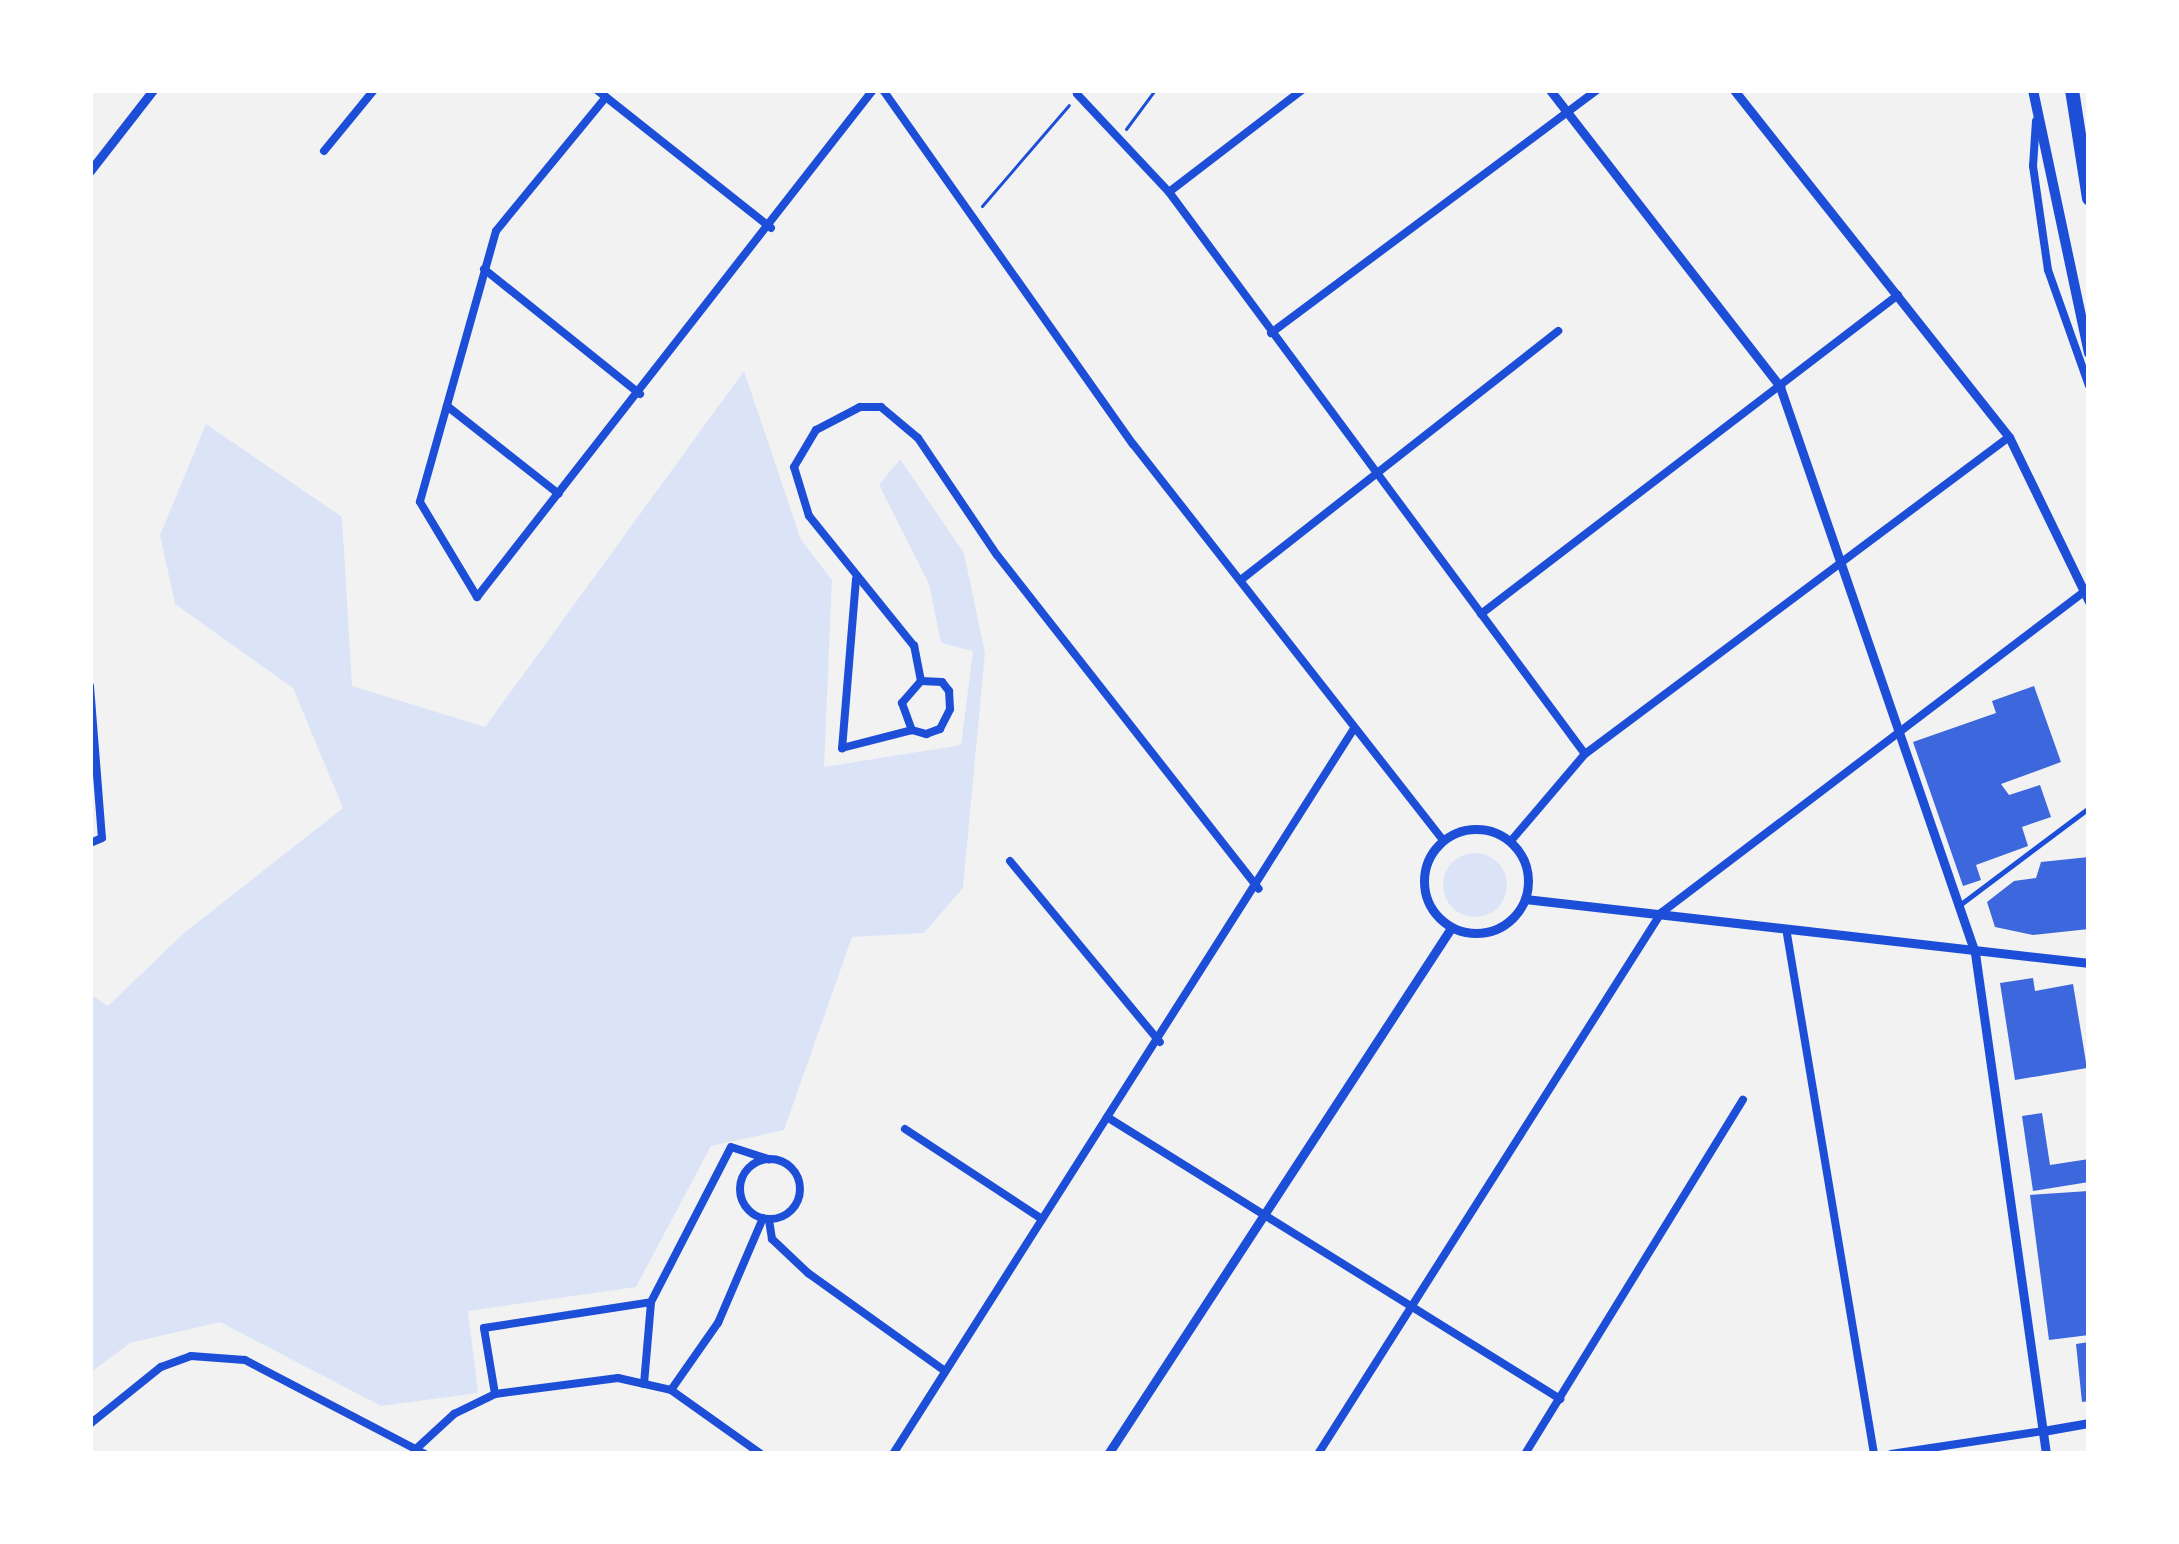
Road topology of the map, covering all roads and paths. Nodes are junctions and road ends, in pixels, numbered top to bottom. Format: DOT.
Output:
graph roads {
  1 [pos="153,90"];
  2 [pos="374,90"];
  3 [pos="597,90"];
  4 [pos="873,90"];
  5 [pos="883,90"];
  6 [pos="1155,90"];
  7 [pos="1302,90"];
  8 [pos="1550,90"];
  9 [pos="1597,90"];
  10 [pos="1734,90"];
  11 [pos="2032,90"];
  12 [pos="2072,90"];
  13 [pos="1078,92"];
  14 [pos="606,97"];
  15 [pos="1568,113"];
  16 [pos="2036,113"];
  17 [pos="1118,140"];
  18 [pos="324,151"];
  19 [pos="90,171"];
  20 [pos="1168,192"];
  21 [pos="2089,199"];
  22 [pos="970,219"];
  23 [pos="771,228"];
  24 [pos="484,268"];
  25 [pos="1898,295"];
  26 [pos="1558,331"];
  27 [pos="1271,333"];
  28 [pos="2089,353"];
  29 [pos="2089,386"];
  30 [pos="1780,387"];
  31 [pos="640,394"];
  32 [pos="447,406"];
  33 [pos="2009,437"];
  34 [pos="1377,475"];
  35 [pos="559,494"];
  36 [pos="1838,560"];
  37 [pos="856,578"];
  38 [pos="1242,579"];
  39 [pos="2087,596"];
  40 [pos="1480,614"];
  41 [pos="921,681"];
  42 [pos="90,686"];
  43 [pos="912,730"];
  44 [pos="1353,730"];
  45 [pos="1896,735"];
  46 [pos="1585,754"];
  47 [pos="2086,810"];
  48 [pos="1443,840"];
  49 [pos="1510,842"];
  50 [pos="90,843"];
  51 [pos="1010,861"];
  52 [pos="1258,889"];
  53 [pos="1525,899"];
  54 [pos="1961,904"];
  55 [pos="1661,913"];
  56 [pos="1451,928"];
  57 [pos="1787,934"];
  58 [pos="1975,953"];
  59 [pos="2089,963"];
  60 [pos="1160,1042"];
  61 [pos="1744,1100"];
  62 [pos="1107,1117"];
  63 [pos="904,1129"];
  64 [pos="769,1159"];
  65 [pos="1263,1213"];
  66 [pos="766,1219"];
  67 [pos="1042,1219"];
  68 [pos="650,1303"];
  69 [pos="1411,1305"];
  70 [pos="945,1371"];
  71 [pos="644,1384"];
  72 [pos="671,1390"];
  73 [pos="495,1394"];
  74 [pos="1560,1399"];
  75 [pos="90,1424"];
  76 [pos="2089,1424"];
  77 [pos="2042,1432"];
  78 [pos="420,1452"];
  79 [pos="761,1454"];
  80 [pos="893,1454"];
  81 [pos="1108,1454"];
  82 [pos="1318,1454"];
  83 [pos="1525,1454"];
  84 [pos="1874,1454"];
  85 [pos="1891,1454"];
  86 [pos="2046,1454"];
  1 -- 19 [label="street"];
  2 -- 18 [label="street"];
  3 -- 14 [label="street"];
  4 -- 23 [label="street"];
  5 -- 22 [label="street"];
  6 -- 17 [label="path"];
  7 -- 20 [label="street"];
  8 -- 15 [label="street"];
  9 -- 15 [label="street"];
  10 -- 25 [label="street"];
  11 -- 16 [label="main road"];
  12 -- 21 [label="highway"];
  13 -- 17 [label="street"];
  13 -- 22 [label="path"];
  14 -- 23 [label="street"];
  14 -- 24 [label="street"];
  15 -- 27 [label="street"];
  15 -- 30 [label="street"];
  16 -- 28 [label="main road"];
  16 -- 29 [label="street"];
  17 -- 20 [label="street"];
  20 -- 27 [label="street"];
  22 -- 38 [label="street"];
  23 -- 31 [label="street"];
  24 -- 31 [label="street"];
  24 -- 32 [label="street"];
  25 -- 30 [label="street"];
  25 -- 33 [label="street"];
  26 -- 34 [label="street"];
  27 -- 34 [label="street"];
  30 -- 36 [label="street"];
  30 -- 40 [label="street"];
  31 -- 35 [label="street"];
  32 -- 35 [label="street"];
  32 -- 35 [label="street"];
  33 -- 36 [label="street"];
  33 -- 39 [label="street"];
  34 -- 38 [label="street"];
  34 -- 40 [label="street"];
  36 -- 45 [label="street"];
  36 -- 46 [label="street"];
  37 -- 41 [label="street"];
  37 -- 43 [label="street"];
  37 -- 52 [label="street"];
  38 -- 44 [label="street"];
  39 -- 45 [label="street"];
  40 -- 46 [label="street"];
  41 -- 43 [label="street"];
  41 -- 43 [label="street"];
  42 -- 50 [label="street"];
  44 -- 48 [label="street"];
  44 -- 52 [label="street"];
  45 -- 54 [label="street"];
  45 -- 55 [label="street"];
  46 -- 49 [label="street"];
  47 -- 54 [label="lane"];
  48 -- 49 [label="street"];
  48 -- 56 [label="street"];
  49 -- 53 [label="street"];
  51 -- 60 [label="street"];
  52 -- 60 [label="street"];
  53 -- 55 [label="street"];
  53 -- 56 [label="street"];
  54 -- 58 [label="street"];
  55 -- 57 [label="street"];
  55 -- 69 [label="street"];
  56 -- 65 [label="street"];
  57 -- 58 [label="street"];
  57 -- 84 [label="street"];
  58 -- 59 [label="street"];
  58 -- 77 [label="street"];
  60 -- 62 [label="street"];
  61 -- 74 [label="street"];
  62 -- 65 [label="street"];
  62 -- 67 [label="street"];
  63 -- 67 [label="street"];
  64 -- 66 [label="street"];
  64 -- 66 [label="street"];
  64 -- 68 [label="street"];
  65 -- 69 [label="street"];
  65 -- 81 [label="street"];
  66 -- 70 [label="street"];
  66 -- 72 [label="street"];
  67 -- 70 [label="street"];
  68 -- 71 [label="street"];
  68 -- 73 [label="street"];
  69 -- 74 [label="street"];
  69 -- 82 [label="street"];
  70 -- 80 [label="street"];
  71 -- 72 [label="street"];
  71 -- 73 [label="street"];
  72 -- 79 [label="street"];
  73 -- 78 [label="street"];
  74 -- 83 [label="street"];
  75 -- 78 [label="street"];
  76 -- 77 [label="street"];
  77 -- 85 [label="street"];
  77 -- 86 [label="street"];
}
